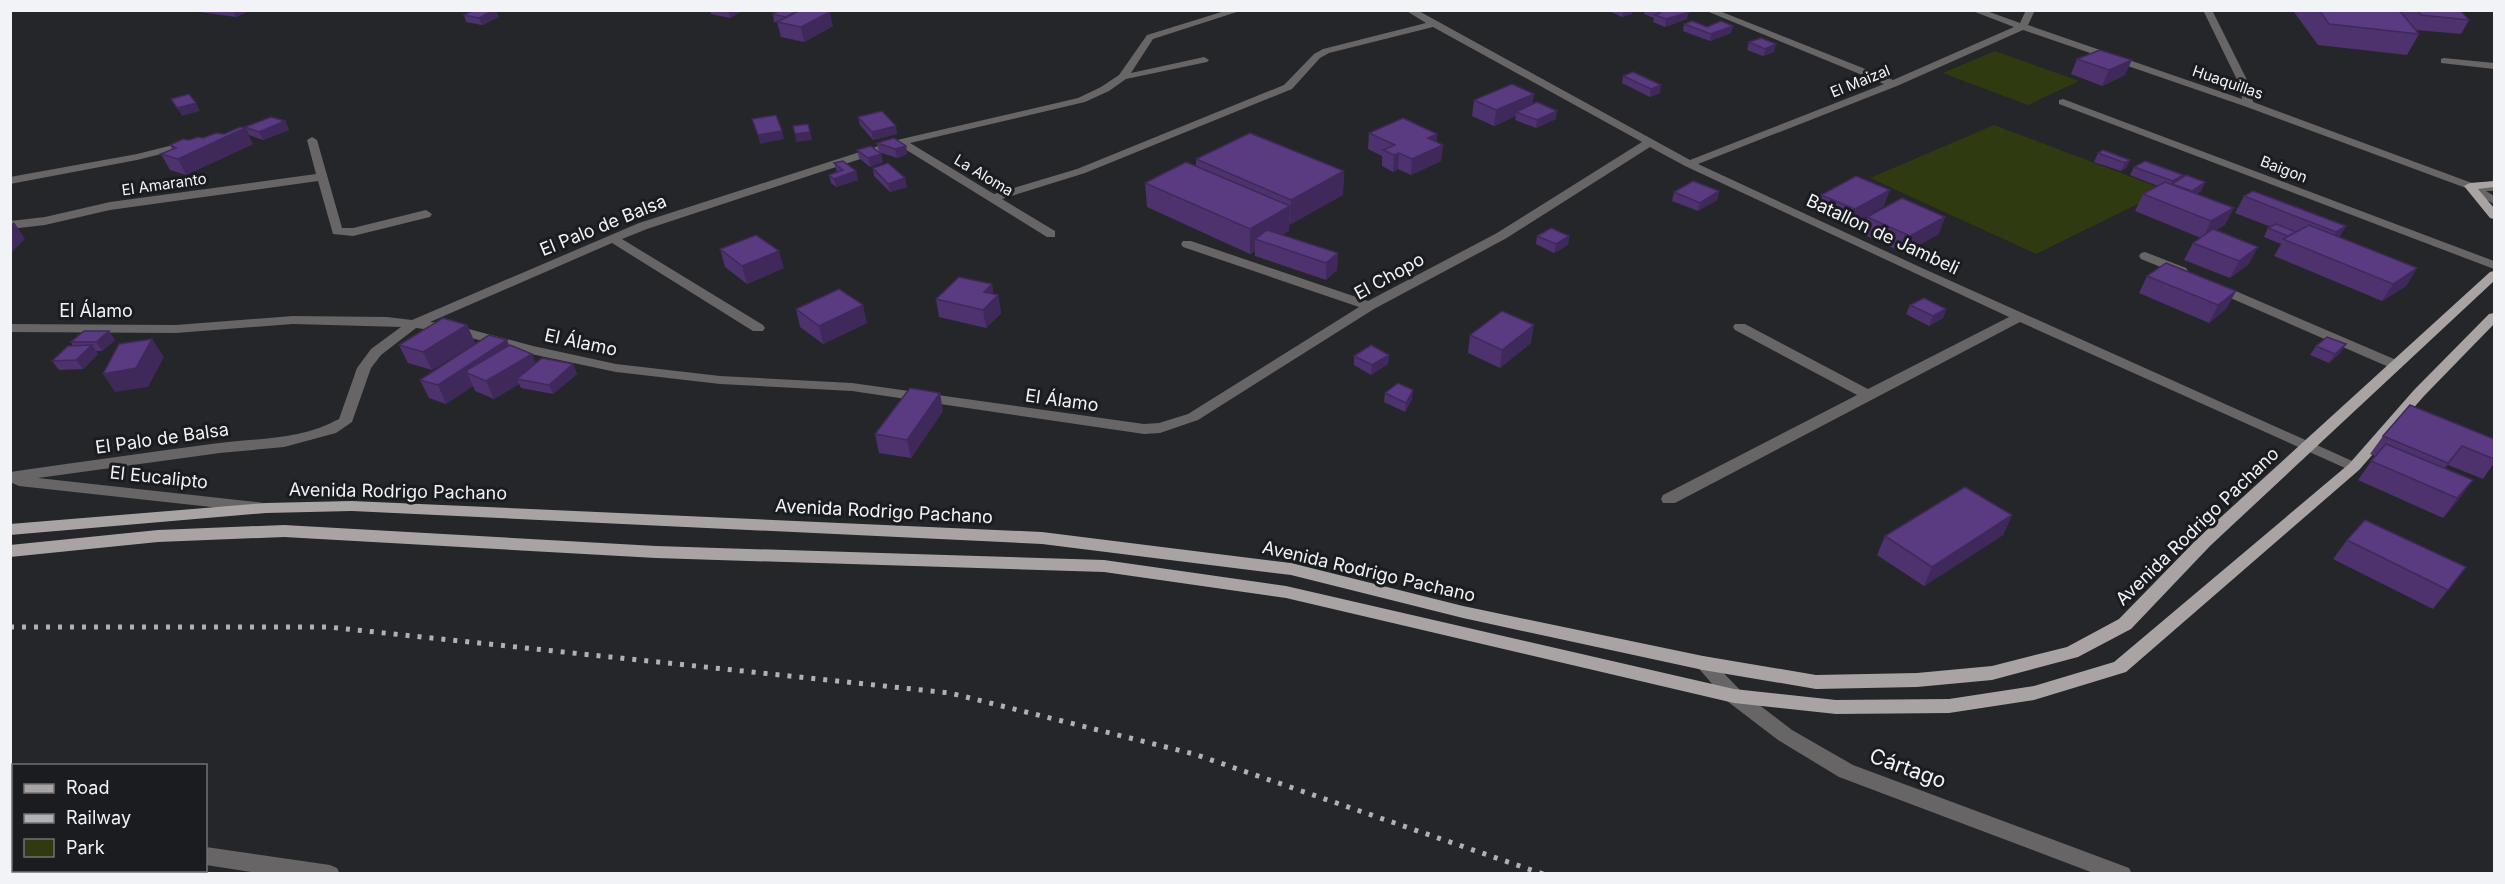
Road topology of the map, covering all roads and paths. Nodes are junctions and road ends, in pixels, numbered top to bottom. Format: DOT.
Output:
graph roads {
  1 [pos="1409,10"];
  2 [pos="1708,10"];
  3 [pos="1974,10"];
  4 [pos="2031,10"];
  5 [pos="2207,10"];
  6 [pos="1237,12"];
  7 [pos="1435,24"];
  8 [pos="2022,27"];
  9 [pos="1204,60"];
  10 [pos="2445,61"];
  11 [pos="2494,66"];
  12 [pos="1123,77"];
  13 [pos="1893,84"];
  14 [pos="2063,102"];
  15 [pos="2248,104"];
  16 [pos="312,140"];
  17 [pos="202,141"];
  18 [pos="901,142"];
  19 [pos="1648,143"];
  20 [pos="1689,164"];
  21 [pos="322,177"];
  22 [pos="10,182"];
  23 [pos="2470,186"];
  24 [pos="2494,186"];
  25 [pos="993,198"];
  26 [pos="2494,201"];
  27 [pos="426,214"];
  28 [pos="2494,215"];
  29 [pos="10,225"];
  30 [pos="1051,234"];
  31 [pos="612,238"];
  32 [pos="1186,244"];
  33 [pos="2145,256"];
  34 [pos="2494,265"];
  35 [pos="2494,275"];
  36 [pos="1368,306"];
  37 [pos="2019,317"];
  38 [pos="2494,317"];
  39 [pos="413,324"];
  40 [pos="1740,327"];
  41 [pos="10,328"];
  42 [pos="759,328"];
  43 [pos="2396,365"];
  44 [pos="1868,394"];
  45 [pos="1144,429"];
  46 [pos="2306,447"];
  47 [pos="2354,467"];
  48 [pos="10,479"];
  49 [pos="1669,498"];
  50 [pos="266,508"];
  51 [pos="10,530"];
  52 [pos="10,551"];
  53 [pos="1703,663"];
  54 [pos="1734,696"];
  55 [pos="207,856"];
  56 [pos="330,873"];
  57 [pos="2122,873"];
  1 -- 7 [label="street, Batallon de Jambeli"];
  2 -- 13 [label="street"];
  3 -- 8 [label="street, Huaquillas"];
  4 -- 8 [label="street"];
  5 -- 15 [label="street"];
  6 -- 12 [label="street, El Palo de Balsa"];
  7 -- 19 [label="street, Batallon de Jambeli"];
  7 -- 25 [label="street"];
  8 -- 13 [label="street, El Maizal"];
  8 -- 15 [label="street, Huaquillas"];
  9 -- 12 [label="street"];
  10 -- 11 [label="street"];
  12 -- 18 [label="street, El Palo de Balsa"];
  13 -- 20 [label="street, El Maizal"];
  14 -- 34 [label="street, Baigon"];
  15 -- 23 [label="street, Huaquillas"];
  16 -- 21 [label="street"];
  17 -- 22 [label="street"];
  18 -- 25 [label="street, La Aloma"];
  18 -- 31 [label="street, El Palo de Balsa"];
  19 -- 20 [label="street, Batallon de Jambeli"];
  19 -- 36 [label="street, El Chopo"];
  20 -- 37 [label="street, Batallon de Jambeli"];
  21 -- 27 [label="street"];
  21 -- 29 [label="street, El Amaranto"];
  23 -- 24 [label="street"];
  23 -- 26 [label="street"];
  23 -- 28 [label="main road"];
  25 -- 30 [label="street, La Aloma"];
  31 -- 39 [label="street, El Palo de Balsa"];
  31 -- 42 [label="street"];
  32 -- 36 [label="street"];
  33 -- 43 [label="street"];
  35 -- 43 [label="main road, Avenida Rodrigo Pachano"];
  36 -- 45 [label="street, El Chopo"];
  37 -- 44 [label="street"];
  37 -- 46 [label="street, Batallon de Jambeli"];
  38 -- 47 [label="main road"];
  39 -- 41 [label="street, El Álamo"];
  39 -- 45 [label="street, El Álamo"];
  39 -- 48 [label="street, El Palo de Balsa"];
  40 -- 44 [label="street"];
  43 -- 46 [label="main road, Avenida Rodrigo Pachano"];
  44 -- 49 [label="street"];
  46 -- 47 [label="street, Batallon de Jambeli"];
  46 -- 53 [label="main road, Avenida Rodrigo Pachano"];
  47 -- 54 [label="main road"];
  48 -- 50 [label="street, El Eucalipto"];
  50 -- 51 [label="main road, Avenida Rodrigo Pachano"];
  50 -- 53 [label="main road, Avenida Rodrigo Pachano"];
  52 -- 54 [label="main road"];
  53 -- 54 [label="street, Cártago"];
  54 -- 57 [label="street, Cártago"];
  55 -- 56 [label="street"];
}
